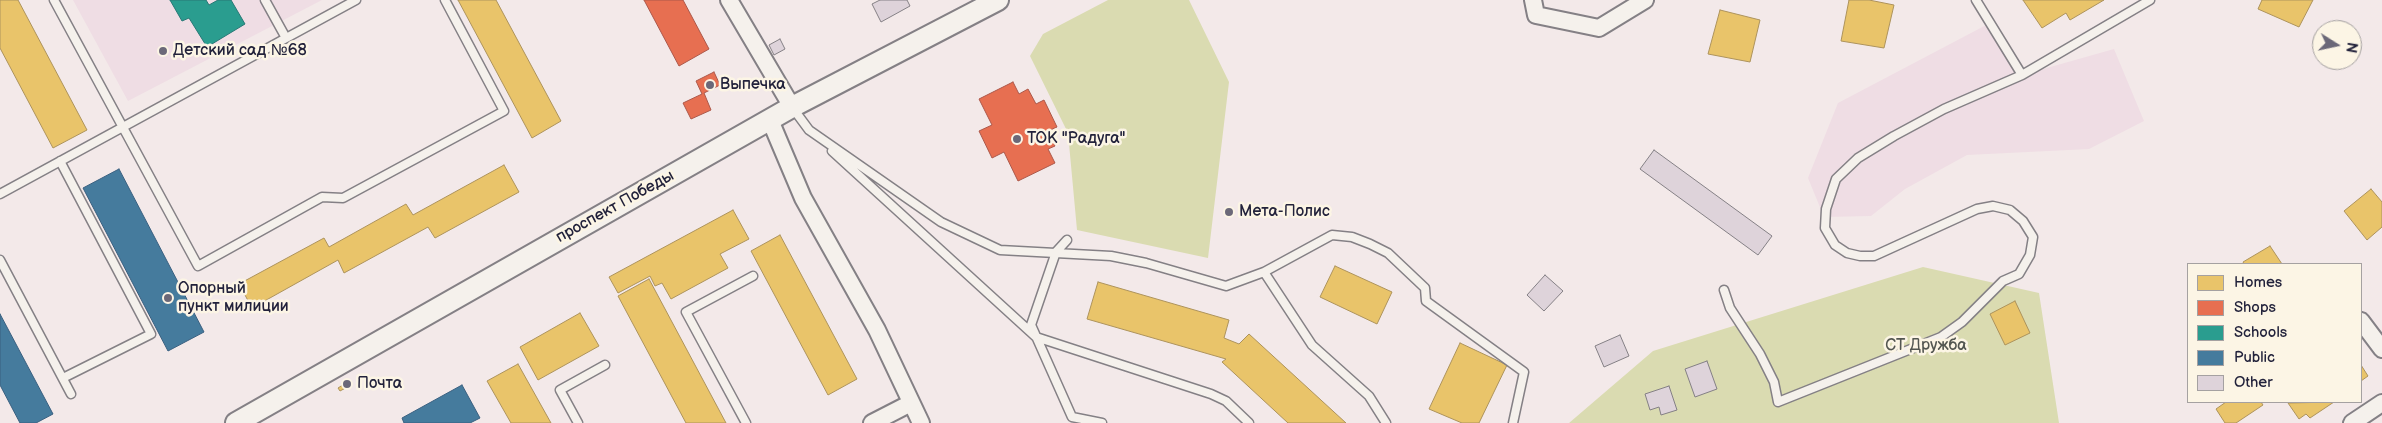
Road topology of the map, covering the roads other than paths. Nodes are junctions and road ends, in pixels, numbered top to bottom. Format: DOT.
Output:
graph roads {
  1 [pos="54,0"];
  2 [pos="265,0"];
  3 [pos="356,0"];
  4 [pos="445,0"];
  5 [pos="729,0"];
  6 [pos="998,0"];
  7 [pos="1533,0"];
  8 [pos="1645,0"];
  9 [pos="1976,0"];
  10 [pos="2150,0"];
  11 [pos="286,38"];
  12 [pos="2022,75"];
  13 [pos="792,107"];
  14 [pos="770,120"];
  15 [pos="121,128"];
  16 [pos="809,130"];
  17 [pos="60,161"];
  18 [pos="0,194"];
  19 [pos="1067,240"];
  20 [pos="1056,252"];
  21 [pos="0,260"];
  22 [pos="1264,272"];
  23 [pos="753,276"];
  24 [pos="1724,290"];
  25 [pos="2362,322"];
  26 [pos="1036,338"];
  27 [pos="2382,349"];
  28 [pos="605,364"];
  29 [pos="63,378"];
  30 [pos="71,394"];
  31 [pos="911,403"];
  32 [pos="2382,403"];
  33 [pos="236,423"];
  34 [pos="578,423"];
  35 [pos="746,423"];
  36 [pos="872,423"];
  37 [pos="921,423"];
  38 [pos="1102,423"];
  39 [pos="1249,423"];
  40 [pos="1386,423"];
  41 [pos="1512,423"];
  42 [pos="2352,423"];
  1 -- 15 [label="lane"];
  2 -- 11 [label="lane"];
  3 -- 11 [label="lane"];
  4 -- 15 [label="lane"];
  5 -- 13 [label="street"];
  6 -- 13 [label="street, проспект Победы"];
  7 -- 8 [label="street"];
  9 -- 12 [label="lane"];
  10 -- 12 [label="lane"];
  11 -- 15 [label="lane"];
  12 -- 24 [label="lane"];
  13 -- 14 [label="street, проспект Победы"];
  13 -- 16 [label="lane"];
  14 -- 31 [label="street"];
  14 -- 33 [label="street, проспект Победы"];
  15 -- 17 [label="lane"];
  16 -- 20 [label="lane"];
  16 -- 26 [label="lane"];
  17 -- 18 [label="lane"];
  17 -- 29 [label="lane"];
  19 -- 20 [label="lane"];
  20 -- 22 [label="lane"];
  20 -- 26 [label="lane"];
  21 -- 29 [label="lane"];
  22 -- 40 [label="lane"];
  22 -- 41 [label="lane"];
  23 -- 35 [label="lane"];
  25 -- 27 [label="street"];
  26 -- 38 [label="lane"];
  26 -- 39 [label="lane"];
  28 -- 34 [label="lane"];
  29 -- 30 [label="lane"];
  31 -- 36 [label="street"];
  31 -- 37 [label="street"];
  32 -- 42 [label="street"];
}
